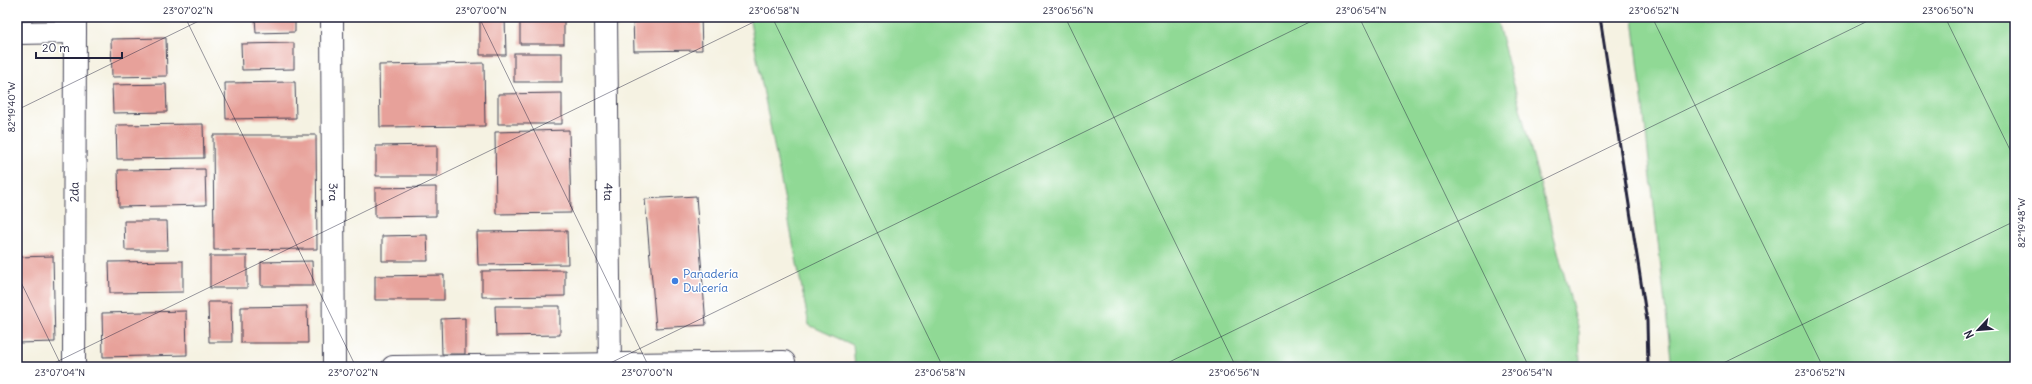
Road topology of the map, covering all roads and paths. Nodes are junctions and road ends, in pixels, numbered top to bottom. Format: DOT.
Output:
graph roads {
  1 [pos="332,17"];
  2 [pos="606,17"];
  3 [pos="75,25"];
  4 [pos="17,33"];
  5 [pos="784,362"];
  6 [pos="610,366"];
  7 [pos="74,367"];
  8 [pos="334,367"];
  9 [pos="393,367"];
  1 -- 8 [label="street, 3ra"];
  2 -- 6 [label="street, 4ta"];
  3 -- 4 [label="street"];
  3 -- 7 [label="street, 2da"];
  5 -- 6 [label="street"];
  6 -- 9 [label="street"];
}
